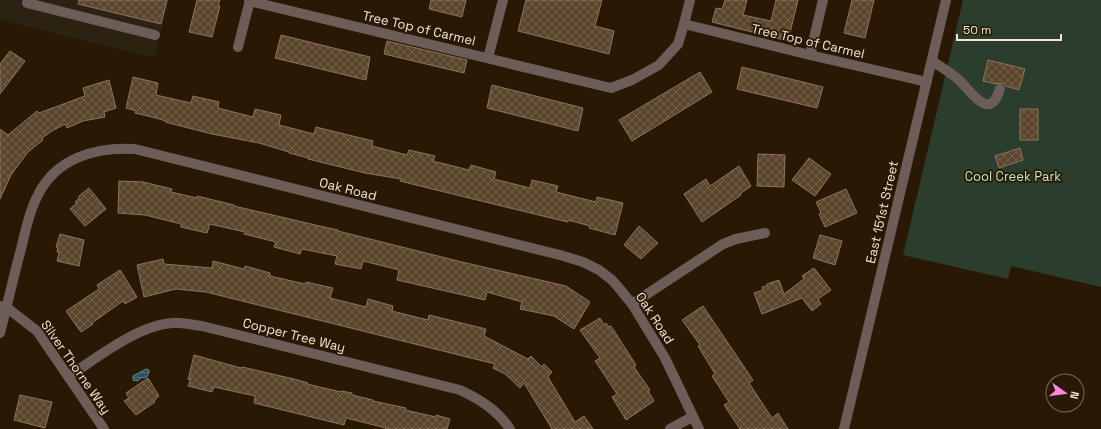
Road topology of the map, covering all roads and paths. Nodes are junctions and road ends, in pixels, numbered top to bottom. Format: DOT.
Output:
graph roads {
  1 [pos="28,0"];
  2 [pos="503,0"];
  3 [pos="690,0"];
  4 [pos="823,0"];
  5 [pos="946,0"];
  6 [pos="249,1"];
  7 [pos="684,24"];
  8 [pos="155,35"];
  9 [pos="238,47"];
  10 [pos="810,55"];
  11 [pos="488,58"];
  12 [pos="932,62"];
  13 [pos="927,82"];
  14 [pos="1000,89"];
  15 [pos="765,233"];
  16 [pos="632,304"];
  17 [pos="3,306"];
  18 [pos="0,333"];
  19 [pos="69,376"];
  20 [pos="692,417"];
  21 [pos="104,429"];
  22 [pos="510,429"];
  23 [pos="670,429"];
  24 [pos="699,429"];
  25 [pos="844,429"];
  1 -- 8 [label="street"];
  2 -- 11 [label="street, Tree Top of Carmel"];
  3 -- 7 [label="street, Tree Top of Carmel"];
  4 -- 10 [label="street"];
  5 -- 12 [label="street, East 151st Street"];
  6 -- 9 [label="street, Tree Top of Carmel"];
  6 -- 11 [label="street, Tree Top of Carmel"];
  7 -- 10 [label="street, Tree Top of Carmel"];
  7 -- 11 [label="street, Tree Top of Carmel"];
  10 -- 13 [label="street, Tree Top of Carmel"];
  12 -- 13 [label="street, East 151st Street"];
  12 -- 14 [label="street"];
  13 -- 25 [label="street, East 151st Street"];
  15 -- 16 [label="street"];
  16 -- 17 [label="street, Oak Road"];
  16 -- 20 [label="street, Oak Road"];
  17 -- 18 [label="street, Oak Road"];
  17 -- 19 [label="street, Silver Thorne Way"];
  19 -- 21 [label="street, Silver Thorne Way"];
  19 -- 22 [label="street, Copper Tree Way"];
  20 -- 23 [label="street"];
  20 -- 24 [label="street, Oak Road"];
}
